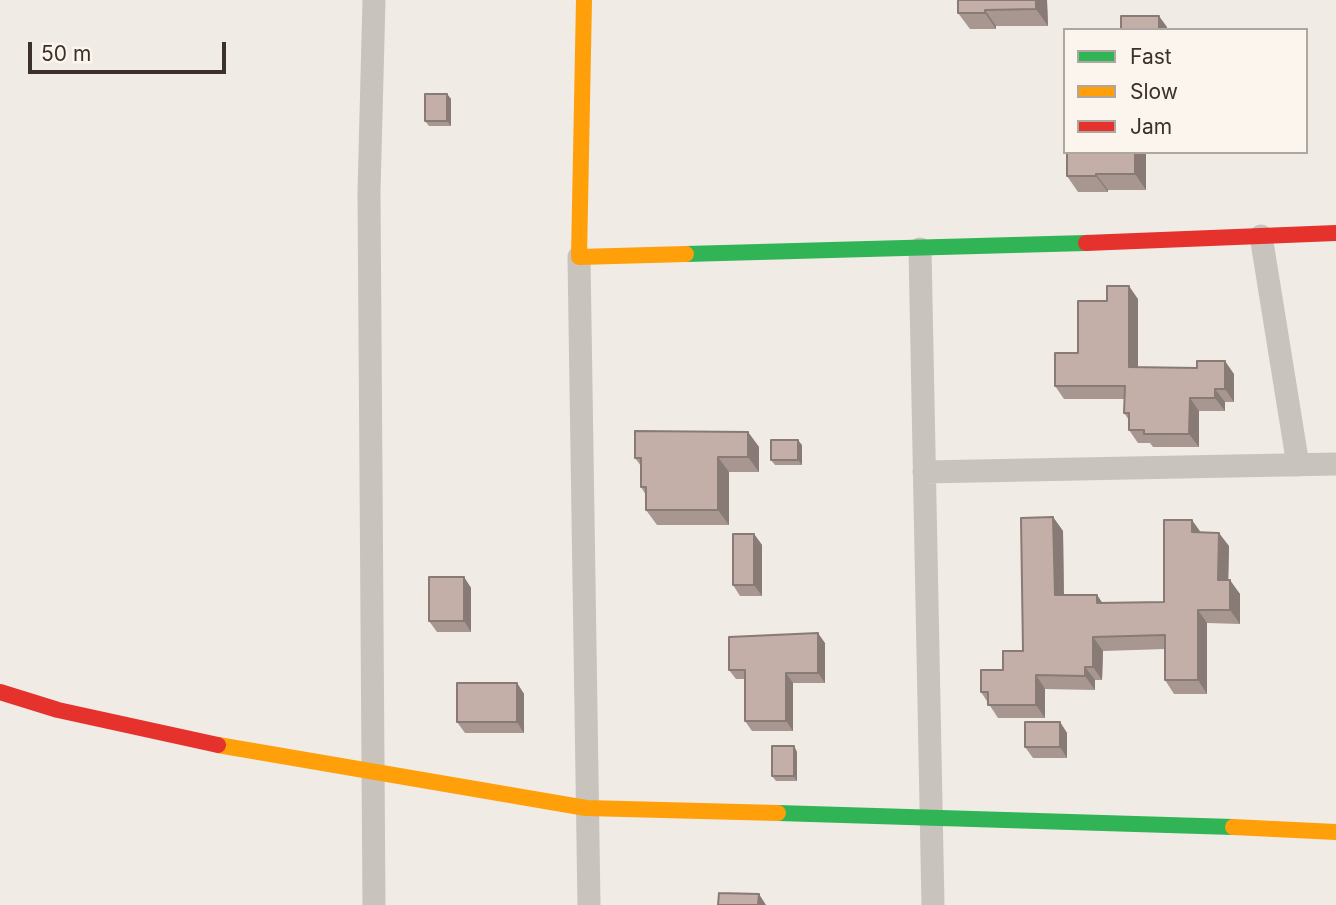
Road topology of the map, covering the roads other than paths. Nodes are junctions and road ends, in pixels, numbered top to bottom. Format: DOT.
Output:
graph roads {
  1 [pos="374,0"];
  2 [pos="584,0"];
  3 [pos="1336,233"];
  4 [pos="1261,236"];
  5 [pos="920,249"];
  6 [pos="579,257"];
  7 [pos="1336,464"];
  8 [pos="1298,465"];
  9 [pos="924,472"];
  10 [pos="0,692"];
  11 [pos="372,771"];
  12 [pos="586,808"];
  13 [pos="931,818"];
  14 [pos="1336,832"];
  15 [pos="374,905"];
  16 [pos="589,905"];
  17 [pos="933,905"];
  1 -- 11 [label="street"];
  2 -- 6 [label="street"];
  3 -- 4 [label="street"];
  4 -- 5 [label="street"];
  4 -- 8 [label="street"];
  5 -- 6 [label="street"];
  5 -- 9 [label="street"];
  6 -- 12 [label="street"];
  7 -- 8 [label="street"];
  8 -- 9 [label="street"];
  9 -- 13 [label="street"];
  10 -- 11 [label="street"];
  11 -- 12 [label="street"];
  11 -- 15 [label="street"];
  12 -- 13 [label="street"];
  12 -- 16 [label="street"];
  13 -- 14 [label="street"];
  13 -- 17 [label="street"];
}
